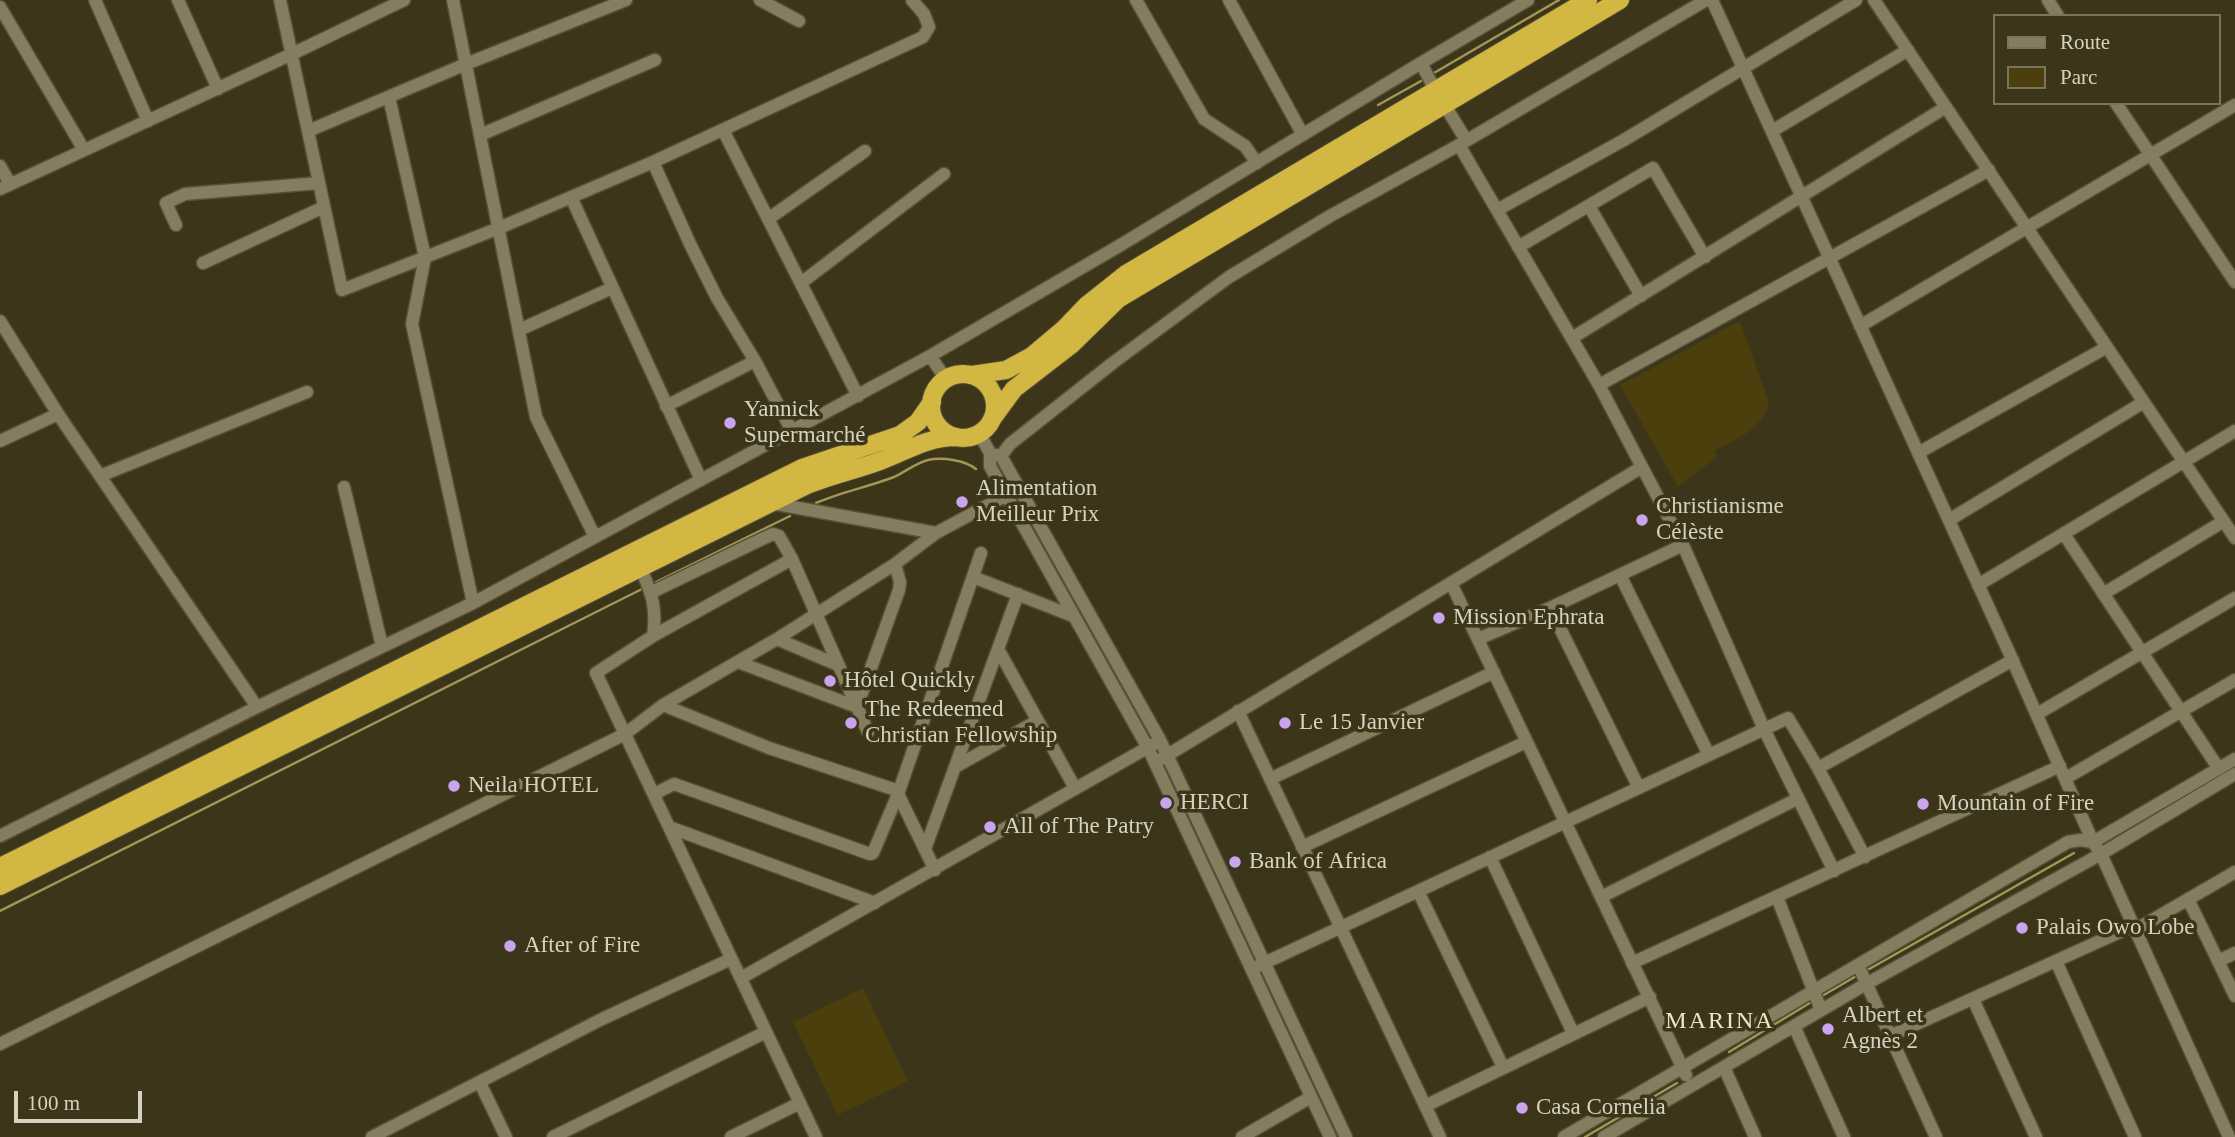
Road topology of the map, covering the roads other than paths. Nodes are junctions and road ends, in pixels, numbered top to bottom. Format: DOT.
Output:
graph roads {
  1 [pos="95,0"];
  2 [pos="178,0"];
  3 [pos="280,0"];
  4 [pos="404,0"];
  5 [pos="453,0"];
  6 [pos="626,0"];
  7 [pos="760,0"];
  8 [pos="912,0"];
  9 [pos="1136,0"];
  10 [pos="1528,0"];
  11 [pos="1588,0"];
  12 [pos="1620,0"];
  13 [pos="1706,0"];
  14 [pos="1712,0"];
  15 [pos="1856,0"];
  16 [pos="1874,0"];
  17 [pos="1234,2"];
  18 [pos="0,7"];
  19 [pos="799,21"];
  20 [pos="1908,50"];
  21 [pos="292,54"];
  22 [pos="655,60"];
  23 [pos="1420,63"];
  24 [pos="466,64"];
  25 [pos="1743,67"];
  26 [pos="218,89"];
  27 [pos="389,97"];
  28 [pos="1440,97"];
  29 [pos="2117,105"];
  30 [pos="2235,105"];
  31 [pos="1946,107"];
  32 [pos="148,121"];
  33 [pos="723,130"];
  34 [pos="308,131"];
  35 [pos="1772,131"];
  36 [pos="480,135"];
  37 [pos="1303,135"];
  38 [pos="1462,143"];
  39 [pos="84,150"];
  40 [pos="865,151"];
  41 [pos="2150,155"];
  42 [pos="653,162"];
  43 [pos="1257,163"];
  44 [pos="0,166"];
  45 [pos="1989,170"];
  46 [pos="944,174"];
  47 [pos="319,183"];
  48 [pos="5,187"];
  49 [pos="1801,196"];
  50 [pos="571,197"];
  51 [pos="1589,206"];
  52 [pos="324,207"];
  53 [pos="1497,210"];
  54 [pos="768,219"];
  55 [pos="176,225"];
  56 [pos="499,228"];
  57 [pos="2027,228"];
  58 [pos="1518,247"];
  59 [pos="425,257"];
  60 [pos="1705,257"];
  61 [pos="1830,259"];
  62 [pos="202,263"];
  63 [pos="2235,282"];
  64 [pos="801,283"];
  65 [pos="612,288"];
  66 [pos="1641,296"];
  67 [pos="0,321"];
  68 [pos="1860,326"];
  69 [pos="519,330"];
  70 [pos="1572,338"];
  71 [pos="2107,347"];
  72 [pos="930,356"];
  73 [pos="755,361"];
  74 [pos="972,375"];
  75 [pos="946,379"];
  76 [pos="1600,385"];
  77 [pos="307,392"];
  78 [pos="858,396"];
  79 [pos="932,402"];
  80 [pos="2144,402"];
  81 [pos="666,406"];
  82 [pos="58,414"];
  83 [pos="992,419"];
  84 [pos="792,431"];
  85 [pos="2235,431"];
  86 [pos="979,433"];
  87 [pos="957,437"];
  88 [pos="0,441"];
  89 [pos="1918,453"];
  90 [pos="995,455"];
  91 [pos="2184,461"];
  92 [pos="1642,467"];
  93 [pos="100,476"];
  94 [pos="701,480"];
  95 [pos="344,487"];
  96 [pos="1018,489"];
  97 [pos="1006,495"];
  98 [pos="770,503"];
  99 [pos="1949,520"];
  100 [pos="2224,521"];
  101 [pos="936,533"];
  102 [pos="2064,534"];
  103 [pos="595,537"];
  104 [pos="2235,538"];
  105 [pos="1683,545"];
  106 [pos="981,553"];
  107 [pos="792,559"];
  108 [pos="895,564"];
  109 [pos="640,568"];
  110 [pos="1620,575"];
  111 [pos="973,577"];
  112 [pos="1451,583"];
  113 [pos="1978,584"];
  114 [pos="652,592"];
  115 [pos="1017,594"];
  116 [pos="2103,594"];
  117 [pos="2235,598"];
  118 [pos="470,604"];
  119 [pos="1550,608"];
  120 [pos="816,615"];
  121 [pos="1073,616"];
  122 [pos="480,628"];
  123 [pos="653,636"];
  124 [pos="777,639"];
  125 [pos="1478,639"];
  126 [pos="382,646"];
  127 [pos="998,649"];
  128 [pos="2142,653"];
  129 [pos="2013,660"];
  130 [pos="738,662"];
  131 [pos="838,665"];
  132 [pos="1493,672"];
  133 [pos="2235,680"];
  134 [pos="663,705"];
  135 [pos="257,707"];
  136 [pos="857,707"];
  137 [pos="1238,711"];
  138 [pos="2181,712"];
  139 [pos="2037,714"];
  140 [pos="1037,721"];
  141 [pos="1764,729"];
  142 [pos="868,732"];
  143 [pos="625,734"];
  144 [pos="1160,740"];
  145 [pos="1526,742"];
  146 [pos="1148,748"];
  147 [pos="1167,755"];
  148 [pos="1709,755"];
  149 [pos="2235,759"];
  150 [pos="1155,763"];
  151 [pos="2060,765"];
  152 [pos="955,767"];
  153 [pos="1818,768"];
  154 [pos="2220,769"];
  155 [pos="2235,774"];
  156 [pos="2066,778"];
  157 [pos="1270,779"];
  158 [pos="1075,788"];
  159 [pos="1639,788"];
  160 [pos="654,794"];
  161 [pos="898,794"];
  162 [pos="1797,799"];
  163 [pos="1564,823"];
  164 [pos="669,827"];
  165 [pos="0,836"];
  166 [pos="2093,842"];
  167 [pos="1302,847"];
  168 [pos="925,849"];
  169 [pos="2101,854"];
  170 [pos="1490,857"];
  171 [pos="1865,857"];
  172 [pos="0,867"];
  173 [pos="935,870"];
  174 [pos="1834,871"];
  175 [pos="2235,872"];
  176 [pos="0,886"];
  177 [pos="1418,891"];
  178 [pos="1601,897"];
  179 [pos="1777,897"];
  180 [pos="2188,899"];
  181 [pos="875,903"];
  182 [pos="1340,927"];
  183 [pos="2134,928"];
  184 [pos="2235,953"];
  185 [pos="732,959"];
  186 [pos="2056,961"];
  187 [pos="2218,961"];
  188 [pos="1264,962"];
  189 [pos="1632,963"];
  190 [pos="1858,965"];
  191 [pos="1251,969"];
  192 [pos="741,978"];
  193 [pos="1866,984"];
  194 [pos="1813,991"];
  195 [pos="2235,996"];
  196 [pos="1650,997"];
  197 [pos="1973,999"];
  198 [pos="1821,1010"];
  199 [pos="1794,1026"];
  200 [pos="766,1032"];
  201 [pos="1573,1033"];
  202 [pos="1890,1036"];
  203 [pos="0,1044"];
  204 [pos="1503,1067"];
  205 [pos="1724,1067"];
  206 [pos="1683,1068"];
  207 [pos="480,1083"];
  208 [pos="1692,1086"];
  209 [pos="1311,1097"];
  210 [pos="800,1103"];
  211 [pos="1425,1106"];
  212 [pos="2235,1114"];
  213 [pos="2222,1120"];
  214 [pos="372,1137"];
  215 [pos="506,1137"];
  216 [pos="554,1137"];
  217 [pos="731,1137"];
  218 [pos="816,1137"];
  219 [pos="1242,1137"];
  220 [pos="1330,1137"];
  221 [pos="1346,1137"];
  222 [pos="1440,1137"];
  223 [pos="1564,1137"];
  224 [pos="1604,1137"];
  225 [pos="1755,1137"];
  226 [pos="1844,1137"];
  227 [pos="1936,1137"];
  228 [pos="2036,1137"];
  229 [pos="2135,1137"];
  230 [pos="2230,1137"];
  1 -- 32 [label="street"];
  2 -- 26 [label="street"];
  3 -- 21 [label="street"];
  4 -- 21 [label="street"];
  5 -- 24 [label="street"];
  6 -- 24 [label="street"];
  7 -- 19 [label="street"];
  8 -- 33 [label="street"];
  9 -- 43 [label="street"];
  10 -- 23 [label="street"];
  11 -- 28 [label="highway"];
  12 -- 28 [label="highway"];
  13 -- 38 [label="street"];
  14 -- 25 [label="street"];
  15 -- 25 [label="street"];
  16 -- 20 [label="street"];
  17 -- 37 [label="street"];
  18 -- 39 [label="street"];
  20 -- 31 [label="street"];
  20 -- 35 [label="street"];
  21 -- 26 [label="street"];
  21 -- 34 [label="street"];
  22 -- 36 [label="street"];
  23 -- 28 [label="street"];
  23 -- 37 [label="street"];
  24 -- 27 [label="street"];
  24 -- 36 [label="street"];
  25 -- 35 [label="street"];
  25 -- 53 [label="street"];
  26 -- 32 [label="street"];
  27 -- 34 [label="street"];
  27 -- 59 [label="street"];
  28 -- 38 [label="street"];
  28 -- 74 [label="highway"];
  28 -- 83 [label="highway"];
  29 -- 41 [label="street"];
  30 -- 41 [label="street"];
  31 -- 45 [label="street"];
  31 -- 49 [label="street"];
  32 -- 39 [label="street"];
  33 -- 42 [label="street"];
  33 -- 54 [label="street"];
  34 -- 47 [label="street"];
  35 -- 49 [label="street"];
  36 -- 56 [label="street"];
  37 -- 43 [label="street"];
  38 -- 53 [label="street"];
  38 -- 90 [label="street"];
  39 -- 48 [label="street"];
  40 -- 54 [label="street"];
  41 -- 57 [label="street"];
  41 -- 63 [label="street"];
  42 -- 50 [label="street"];
  42 -- 73 [label="street"];
  43 -- 72 [label="street"];
  44 -- 48 [label="street"];
  45 -- 57 [label="street"];
  45 -- 61 [label="street"];
  46 -- 64 [label="street"];
  47 -- 52 [label="street"];
  47 -- 55 [label="street"];
  49 -- 60 [label="street"];
  49 -- 61 [label="street"];
  50 -- 56 [label="street"];
  50 -- 65 [label="street"];
  51 -- 58 [label="street"];
  51 -- 60 [label="street"];
  51 -- 66 [label="street"];
  52 -- 59 [label="street"];
  52 -- 62 [label="street"];
  53 -- 58 [label="street"];
  54 -- 64 [label="street"];
  56 -- 59 [label="street"];
  56 -- 69 [label="street"];
  57 -- 68 [label="street"];
  57 -- 71 [label="street"];
  58 -- 70 [label="street"];
  59 -- 118 [label="street"];
  60 -- 66 [label="street"];
  61 -- 68 [label="street"];
  61 -- 76 [label="street"];
  64 -- 78 [label="street"];
  65 -- 69 [label="street"];
  65 -- 81 [label="street"];
  66 -- 70 [label="street"];
  67 -- 82 [label="street"];
  68 -- 89 [label="street"];
  69 -- 103 [label="street"];
  70 -- 76 [label="street"];
  71 -- 80 [label="street"];
  71 -- 89 [label="street"];
  72 -- 75 [label="street"];
  72 -- 78 [label="street"];
  73 -- 81 [label="street"];
  73 -- 84 [label="street"];
  74 -- 75 [label="highway"];
  74 -- 83 [label="highway"];
  75 -- 79 [label="highway"];
  76 -- 92 [label="street"];
  77 -- 93 [label="street"];
  78 -- 84 [label="street"];
  79 -- 87 [label="highway"];
  79 -- 122 [label="highway"];
  80 -- 91 [label="street"];
  80 -- 99 [label="street"];
  81 -- 94 [label="street"];
  82 -- 88 [label="street"];
  82 -- 93 [label="street"];
  83 -- 86 [label="highway"];
  84 -- 94 [label="street"];
  85 -- 91 [label="street"];
  86 -- 87 [label="highway"];
  86 -- 90 [label="street"];
  87 -- 98 [label="highway"];
  89 -- 99 [label="street"];
  90 -- 96 [label="street"];
  90 -- 97 [label="street"];
  91 -- 100 [label="street"];
  91 -- 102 [label="street"];
  92 -- 105 [label="street"];
  92 -- 112 [label="street"];
  93 -- 135 [label="street"];
  94 -- 103 [label="street"];
  95 -- 126 [label="street"];
  96 -- 97 [label="street"];
  96 -- 144 [label="street"];
  97 -- 101 [label="street"];
  97 -- 121 [label="street"];
  98 -- 101 [label="street"];
  98 -- 109 [label="highway"];
  99 -- 113 [label="street"];
  100 -- 104 [label="street"];
  100 -- 116 [label="street"];
  101 -- 108 [label="street"];
  102 -- 113 [label="street"];
  102 -- 116 [label="street"];
  103 -- 118 [label="street"];
  105 -- 110 [label="street"];
  105 -- 141 [label="street"];
  106 -- 111 [label="street"];
  107 -- 114 [label="street"];
  107 -- 120 [label="street"];
  107 -- 123 [label="street"];
  108 -- 120 [label="street"];
  108 -- 136 [label="street"];
  109 -- 114 [label="street"];
  109 -- 176 [label="highway"];
  110 -- 119 [label="street"];
  110 -- 148 [label="street"];
  111 -- 115 [label="street"];
  111 -- 161 [label="street"];
  112 -- 125 [label="street"];
  112 -- 137 [label="street"];
  113 -- 129 [label="street"];
  114 -- 123 [label="street"];
  115 -- 121 [label="street"];
  115 -- 127 [label="street"];
  116 -- 128 [label="street"];
  117 -- 128 [label="street"];
  118 -- 122 [label="street"];
  118 -- 126 [label="street"];
  119 -- 125 [label="street"];
  119 -- 159 [label="street"];
  120 -- 124 [label="street"];
  120 -- 131 [label="street"];
  121 -- 146 [label="street"];
  122 -- 172 [label="highway"];
  123 -- 143 [label="street"];
  124 -- 130 [label="street"];
  124 -- 131 [label="street"];
  125 -- 132 [label="street"];
  126 -- 135 [label="street"];
  127 -- 140 [label="street"];
  127 -- 152 [label="street"];
  128 -- 138 [label="street"];
  128 -- 139 [label="street"];
  129 -- 139 [label="street"];
  129 -- 153 [label="street"];
  130 -- 134 [label="street"];
  130 -- 136 [label="street"];
  131 -- 136 [label="street"];
  132 -- 145 [label="street"];
  132 -- 157 [label="street"];
  133 -- 138 [label="street"];
  134 -- 143 [label="street"];
  134 -- 161 [label="street"];
  135 -- 165 [label="street"];
  136 -- 142 [label="street"];
  137 -- 147 [label="street"];
  137 -- 157 [label="street"];
  138 -- 154 [label="street"];
  138 -- 156 [label="street"];
  139 -- 151 [label="street"];
  140 -- 152 [label="street"];
  140 -- 158 [label="street"];
  141 -- 148 [label="street"];
  141 -- 153 [label="street"];
  141 -- 162 [label="street"];
  143 -- 160 [label="street"];
  143 -- 203 [label="street"];
  144 -- 146 [label="street"];
  144 -- 147 [label="street"];
  145 -- 163 [label="street"];
  145 -- 167 [label="street"];
  146 -- 150 [label="street"];
  146 -- 158 [label="street"];
  147 -- 150 [label="street"];
  147 -- 188 [label="street"];
  148 -- 159 [label="street"];
  149 -- 154 [label="street"];
  150 -- 191 [label="street"];
  151 -- 156 [label="street"];
  151 -- 171 [label="street"];
  152 -- 168 [label="street"];
  153 -- 171 [label="street"];
  154 -- 166 [label="street"];
  155 -- 169 [label="street"];
  156 -- 166 [label="street"];
  157 -- 167 [label="street"];
  158 -- 173 [label="street"];
  159 -- 163 [label="street"];
  160 -- 161 [label="street"];
  160 -- 164 [label="street"];
  161 -- 168 [label="street"];
  162 -- 174 [label="street"];
  162 -- 178 [label="street"];
  163 -- 170 [label="street"];
  163 -- 178 [label="street"];
  164 -- 181 [label="street"];
  164 -- 185 [label="street"];
  166 -- 169 [label="street"];
  166 -- 190 [label="street"];
  167 -- 182 [label="street"];
  168 -- 173 [label="street"];
  169 -- 183 [label="street"];
  169 -- 193 [label="street"];
  170 -- 177 [label="street"];
  170 -- 201 [label="street"];
  171 -- 174 [label="street"];
  173 -- 181 [label="street"];
  174 -- 179 [label="street"];
  175 -- 180 [label="street"];
  177 -- 182 [label="street"];
  177 -- 204 [label="street"];
  178 -- 189 [label="street"];
  179 -- 189 [label="street"];
  179 -- 194 [label="street"];
  180 -- 183 [label="street"];
  180 -- 187 [label="street"];
  181 -- 192 [label="street"];
  182 -- 188 [label="street"];
  182 -- 211 [label="street"];
  183 -- 186 [label="street"];
  183 -- 213 [label="street"];
  184 -- 187 [label="street"];
  185 -- 192 [label="street"];
  185 -- 207 [label="street"];
  186 -- 197 [label="street"];
  186 -- 229 [label="street"];
  187 -- 195 [label="street"];
  188 -- 191 [label="street"];
  188 -- 221 [label="street"];
  189 -- 196 [label="street"];
  190 -- 193 [label="street"];
  190 -- 194 [label="street"];
  191 -- 209 [label="street"];
  192 -- 200 [label="street"];
  193 -- 198 [label="street"];
  193 -- 202 [label="street"];
  194 -- 198 [label="street"];
  194 -- 206 [label="street"];
  196 -- 201 [label="street"];
  196 -- 206 [label="street"];
  197 -- 202 [label="street"];
  197 -- 228 [label="street"];
  198 -- 199 [label="street"];
  199 -- 205 [label="street"];
  199 -- 226 [label="street"];
  200 -- 210 [label="street"];
  200 -- 216 [label="street"];
  201 -- 204 [label="street"];
  202 -- 227 [label="street"];
  204 -- 211 [label="street"];
  205 -- 208 [label="street"];
  205 -- 225 [label="street"];
  206 -- 208 [label="street"];
  206 -- 223 [label="street"];
  207 -- 214 [label="street"];
  207 -- 215 [label="street"];
  208 -- 224 [label="street"];
  209 -- 219 [label="street"];
  209 -- 220 [label="street"];
  210 -- 217 [label="street"];
  210 -- 218 [label="street"];
  211 -- 222 [label="street"];
  212 -- 213 [label="street"];
  213 -- 230 [label="street"];
}
